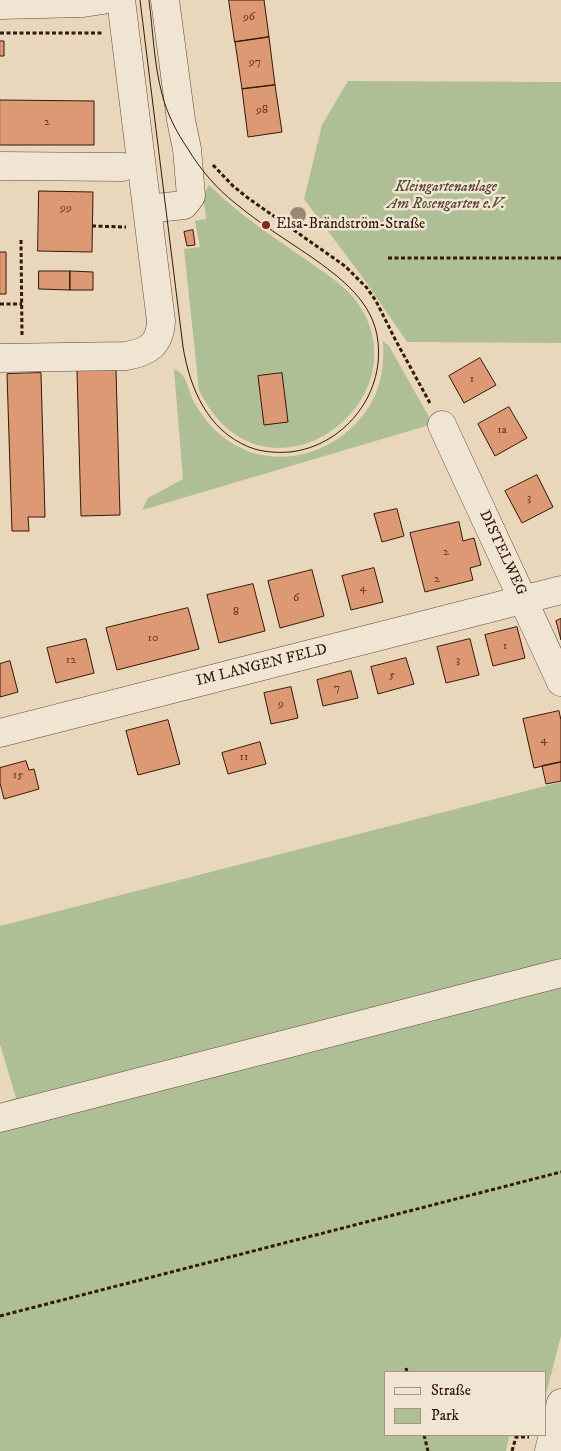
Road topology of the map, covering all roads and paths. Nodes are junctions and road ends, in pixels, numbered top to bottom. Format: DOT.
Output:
graph roads {
  1 [pos="103,0"];
  2 [pos="121,0"];
  3 [pos="165,0"];
  4 [pos="0,5"];
  5 [pos="0,33"];
  6 [pos="126,33"];
  7 [pos="208,160"];
  8 [pos="0,166"];
  9 [pos="122,167"];
  10 [pos="138,218"];
  11 [pos="92,226"];
  12 [pos="21,240"];
  13 [pos="388,258"];
  14 [pos="561,258"];
  15 [pos="0,304"];
  16 [pos="22,304"];
  17 [pos="11,358"];
  18 [pos="442,425"];
  19 [pos="561,590"];
  20 [pos="524,599"];
  21 [pos="561,682"];
  22 [pos="0,733"];
  23 [pos="561,973"];
  24 [pos="0,1118"];
  25 [pos="561,1172"];
  26 [pos="0,1316"];
  27 [pos="561,1403"];
  28 [pos="424,1436"];
  29 [pos="428,1451"];
  30 [pos="549,1451"];
  1 -- 4 [label="street"];
  2 -- 6 [label="street"];
  3 -- 10 [label="street"];
  5 -- 6 [label="path"];
  6 -- 10 [label="street"];
  7 -- 18 [label="path"];
  8 -- 9 [label="street"];
  10 -- 11 [label="path"];
  10 -- 17 [label="street"];
  12 -- 16 [label="path"];
  13 -- 14 [label="path"];
  15 -- 16 [label="path"];
  16 -- 17 [label="path"];
  18 -- 20 [label="street, DISTELWEG"];
  19 -- 20 [label="street, IM LANGEN FELD"];
  20 -- 21 [label="street, DISTELWEG"];
  20 -- 22 [label="street, IM LANGEN FELD"];
  23 -- 24 [label="street"];
  25 -- 26 [label="path"];
  27 -- 30 [label="street"];
  28 -- 29 [label="path"];
}
